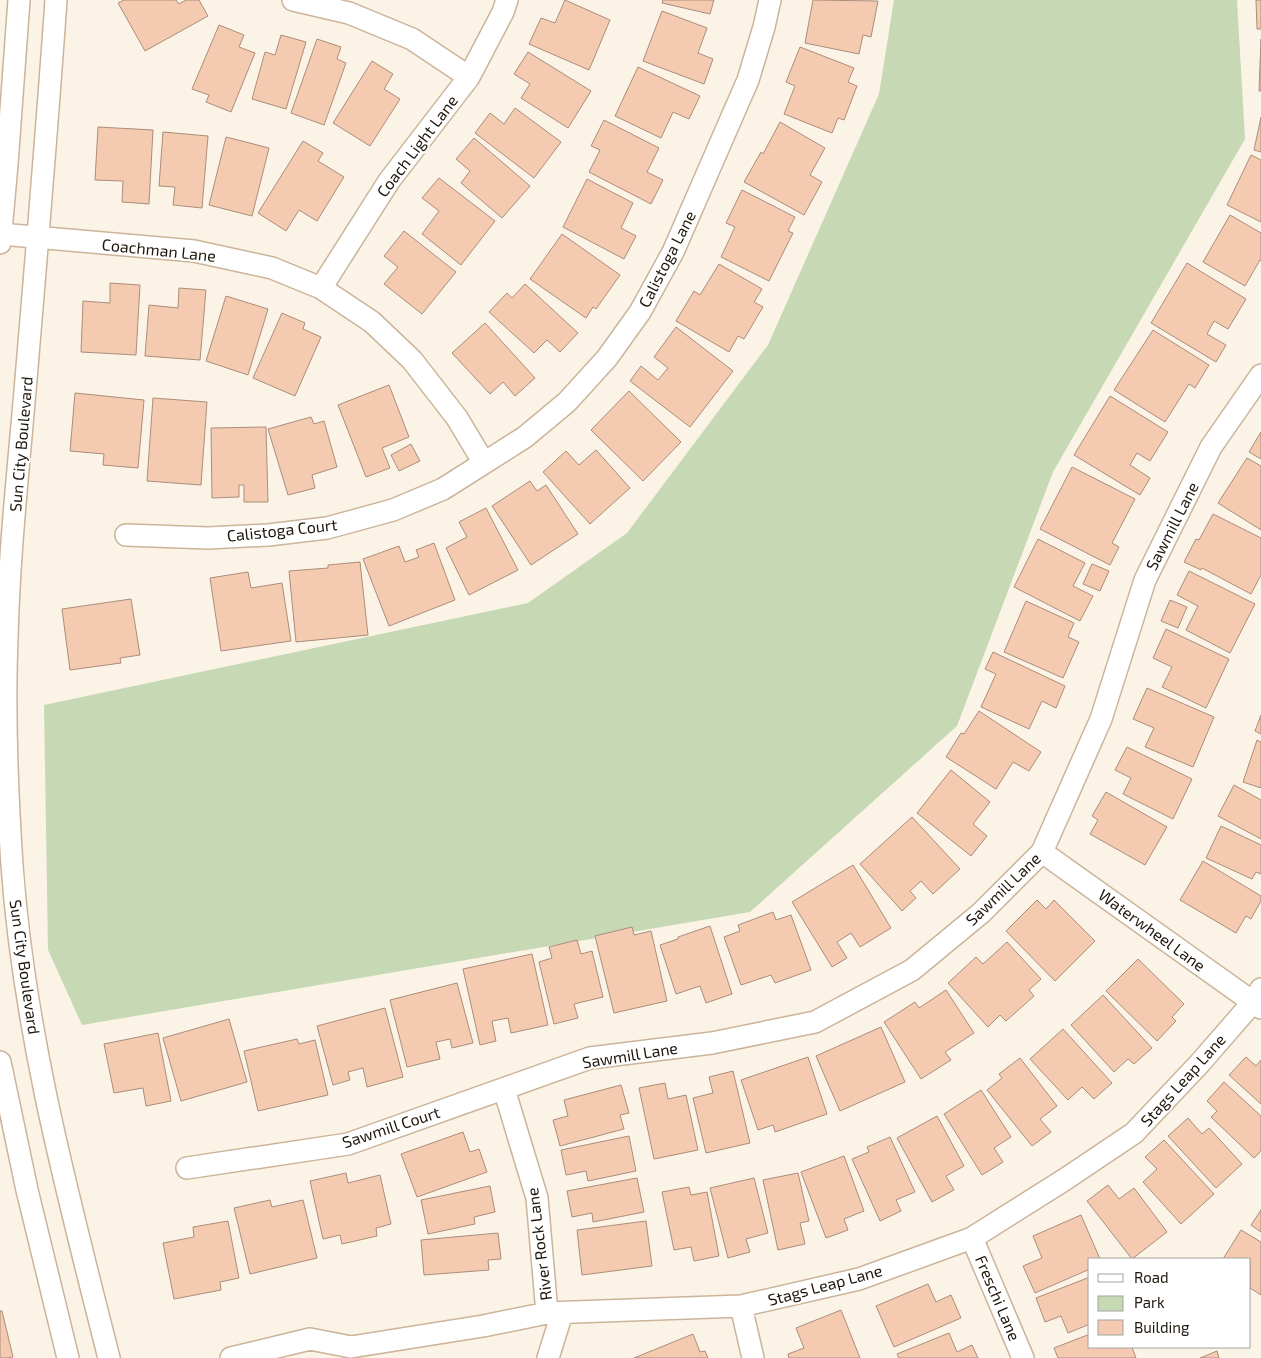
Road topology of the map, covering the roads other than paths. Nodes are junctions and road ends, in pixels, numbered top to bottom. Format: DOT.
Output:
graph roads {
  1 [pos="18,0"];
  2 [pos="56,0"];
  3 [pos="293,0"];
  4 [pos="507,0"];
  5 [pos="770,0"];
  6 [pos="469,77"];
  7 [pos="12,237"];
  8 [pos="321,288"];
  9 [pos="1261,375"];
  10 [pos="484,463"];
  11 [pos="126,535"];
  12 [pos="1042,852"];
  13 [pos="1258,1000"];
  14 [pos="0,1062"];
  15 [pos="504,1089"];
  16 [pos="187,1168"];
  17 [pos="972,1238"];
  18 [pos="741,1306"];
  19 [pos="554,1313"];
  20 [pos="347,1354"];
  21 [pos="68,1358"];
  22 [pos="109,1358"];
  23 [pos="231,1358"];
  24 [pos="548,1358"];
  25 [pos="753,1358"];
  26 [pos="1023,1358"];
  1 -- 7 [label="street, Sun City Boulevard"];
  2 -- 7 [label="street, Sun City Boulevard"];
  3 -- 6 [label="street"];
  4 -- 6 [label="street, Coach Light Lane"];
  5 -- 10 [label="street, Calistoga Lane"];
  6 -- 8 [label="street, Coach Light Lane"];
  7 -- 8 [label="street, Coachman Lane"];
  7 -- 22 [label="street, Sun City Boulevard"];
  8 -- 10 [label="street, Coachman Lane"];
  9 -- 12 [label="street, Sawmill Lane"];
  10 -- 11 [label="street, Calistoga Court"];
  12 -- 13 [label="street, Waterwheel Lane"];
  12 -- 15 [label="street, Sawmill Lane"];
  13 -- 17 [label="street, Stags Leap Lane"];
  14 -- 21 [label="street"];
  15 -- 16 [label="street, Sawmill Court"];
  15 -- 19 [label="street, River Rock Lane"];
  17 -- 18 [label="street, Stags Leap Lane"];
  17 -- 26 [label="street, Freschi Lane"];
  18 -- 19 [label="street, Stags Leap Lane"];
  18 -- 25 [label="street"];
  19 -- 20 [label="street, Stags Leap Lane"];
  19 -- 24 [label="street"];
  20 -- 23 [label="street, Stags Leap Lane"];
}
